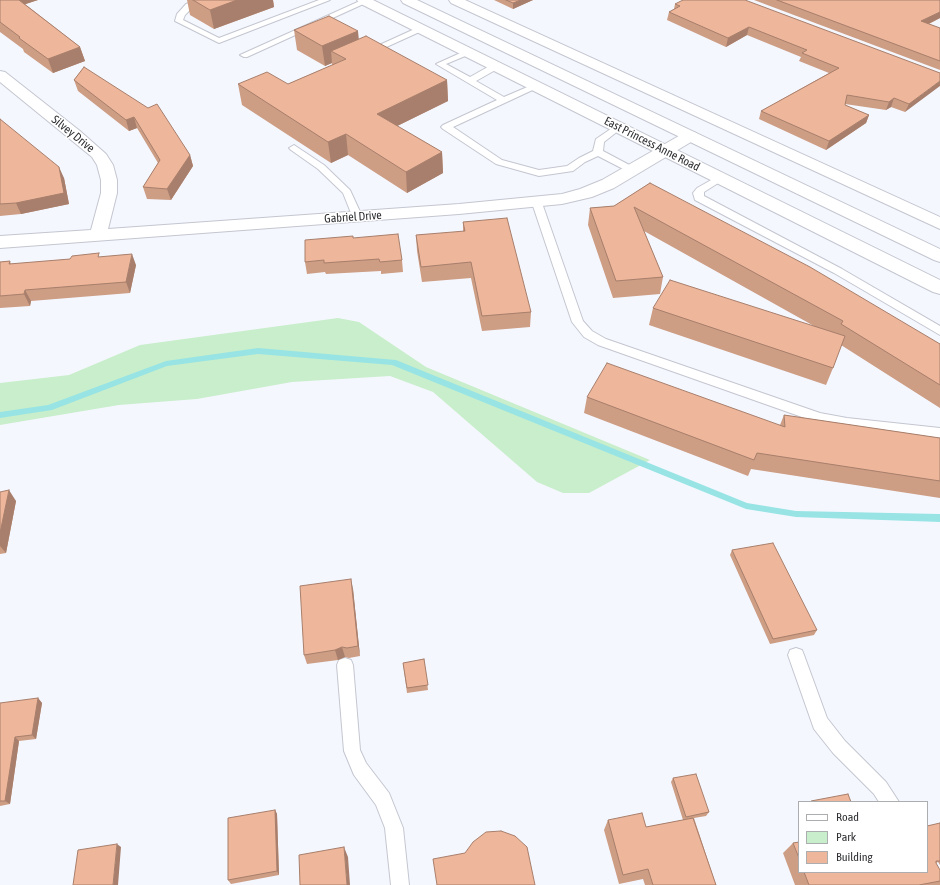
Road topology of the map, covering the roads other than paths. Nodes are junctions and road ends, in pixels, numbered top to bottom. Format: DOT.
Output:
graph roads {
  1 [pos="205,0"];
  2 [pos="326,0"];
  3 [pos="407,0"];
  4 [pos="455,0"];
  5 [pos="365,1"];
  6 [pos="422,29"];
  7 [pos="468,52"];
  8 [pos="244,55"];
  9 [pos="359,56"];
  10 [pos="496,66"];
  11 [pos="0,75"];
  12 [pos="470,81"];
  13 [pos="535,87"];
  14 [pos="504,100"];
  15 [pos="618,127"];
  16 [pos="690,136"];
  17 [pos="294,148"];
  18 [pos="665,151"];
  19 [pos="598,152"];
  20 [pos="632,170"];
  21 [pos="720,178"];
  22 [pos="537,202"];
  23 [pos="357,216"];
  24 [pos="940,224"];
  25 [pos="98,235"];
  26 [pos="0,242"];
  27 [pos="940,256"];
  28 [pos="940,288"];
  29 [pos="940,331"];
  30 [pos="940,433"];
  31 [pos="796,655"];
  32 [pos="345,665"];
  33 [pos="889,801"];
  34 [pos="400,885"];
  1 -- 2 [label="lane"];
  3 -- 16 [label="street, East Princess Anne Road"];
  4 -- 24 [label="street"];
  5 -- 6 [label="street, East Princess Anne Road"];
  5 -- 8 [label="lane"];
  6 -- 7 [label="street, East Princess Anne Road"];
  6 -- 9 [label="lane"];
  7 -- 10 [label="street, East Princess Anne Road"];
  7 -- 12 [label="lane"];
  10 -- 12 [label="lane"];
  10 -- 13 [label="street, East Princess Anne Road"];
  11 -- 25 [label="street, Silvey Drive"];
  12 -- 14 [label="lane"];
  13 -- 14 [label="lane"];
  13 -- 15 [label="street, East Princess Anne Road"];
  14 -- 19 [label="lane"];
  15 -- 18 [label="street, East Princess Anne Road"];
  15 -- 19 [label="lane"];
  16 -- 18 [label="street, Gabriel Drive"];
  16 -- 27 [label="street, East Princess Anne Road"];
  17 -- 23 [label="lane"];
  18 -- 20 [label="street, Gabriel Drive"];
  18 -- 21 [label="street, East Princess Anne Road"];
  19 -- 20 [label="lane"];
  20 -- 22 [label="street, Gabriel Drive"];
  21 -- 28 [label="street, East Princess Anne Road"];
  21 -- 29 [label="lane"];
  22 -- 23 [label="street, Gabriel Drive"];
  22 -- 30 [label="lane"];
  23 -- 25 [label="street, Gabriel Drive"];
  25 -- 26 [label="street, Gabriel Drive"];
  31 -- 33 [label="lane"];
  32 -- 34 [label="lane"];
}
